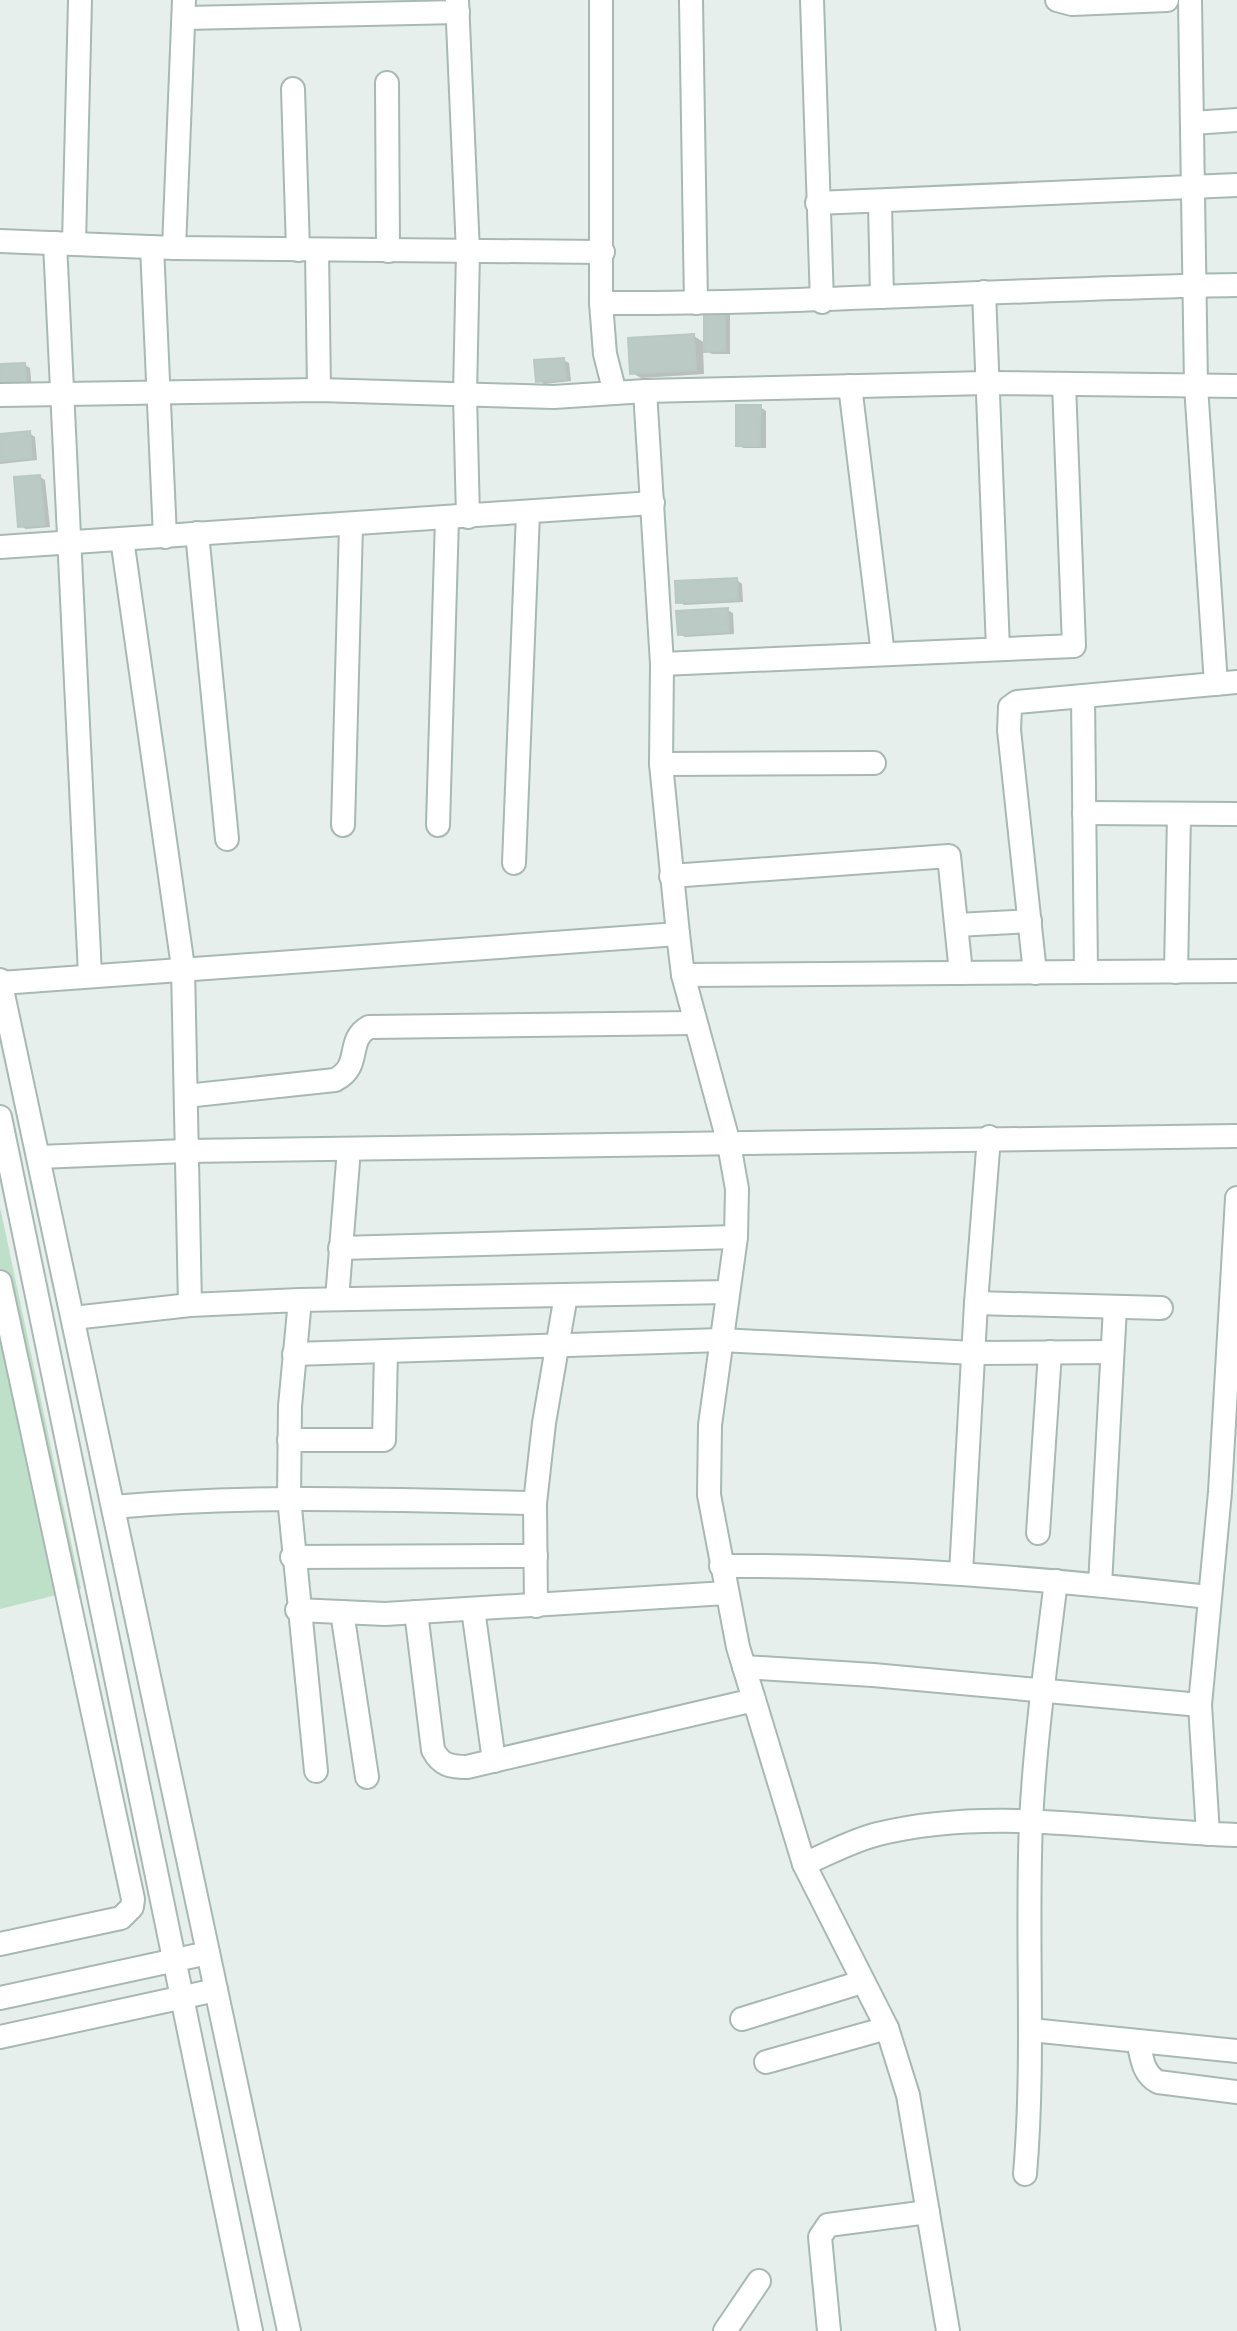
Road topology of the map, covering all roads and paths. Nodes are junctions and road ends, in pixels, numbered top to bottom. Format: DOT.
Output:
graph roads {
  1 [pos="80,0"];
  2 [pos="601,0"];
  3 [pos="691,0"];
  4 [pos="812,0"];
  5 [pos="1057,0"];
  6 [pos="1167,0"];
  7 [pos="1190,0"];
  8 [pos="458,6"];
  9 [pos="184,9"];
  10 [pos="387,83"];
  11 [pos="293,89"];
  12 [pos="1237,120"];
  13 [pos="1192,123"];
  14 [pos="1237,185"];
  15 [pos="1192,187"];
  16 [pos="880,202"];
  17 [pos="817,203"];
  18 [pos="0,241"];
  19 [pos="64,243"];
  20 [pos="163,248"];
  21 [pos="307,250"];
  22 [pos="388,251"];
  23 [pos="468,252"];
  24 [pos="603,252"];
  25 [pos="1237,285"];
  26 [pos="1195,286"];
  27 [pos="984,292"];
  28 [pos="882,297"];
  29 [pos="822,302"];
  30 [pos="601,303"];
  31 [pos="696,303"];
  32 [pos="987,383"];
  33 [pos="1064,384"];
  34 [pos="850,386"];
  35 [pos="1196,386"];
  36 [pos="1237,386"];
  37 [pos="319,390"];
  38 [pos="645,391"];
  39 [pos="156,392"];
  40 [pos="615,393"];
  41 [pos="0,395"];
  42 [pos="61,395"];
  43 [pos="465,395"];
  44 [pos="653,503"];
  45 [pos="528,513"];
  46 [pos="458,518"];
  47 [pos="351,525"];
  48 [pos="197,533"];
  49 [pos="165,537"];
  50 [pos="122,539"];
  51 [pos="69,543"];
  52 [pos="0,547"];
  53 [pos="998,649"];
  54 [pos="883,654"];
  55 [pos="662,664"];
  56 [pos="1227,683"];
  57 [pos="1083,696"];
  58 [pos="874,763"];
  59 [pos="661,764"];
  60 [pos="1084,813"];
  61 [pos="1179,814"];
  62 [pos="1237,814"];
  63 [pos="343,825"];
  64 [pos="438,825"];
  65 [pos="227,839"];
  66 [pos="514,863"];
  67 [pos="671,876"];
  68 [pos="1030,921"];
  69 [pos="957,925"];
  70 [pos="678,934"];
  71 [pos="183,967"];
  72 [pos="1237,971"];
  73 [pos="1086,972"];
  74 [pos="1176,972"];
  75 [pos="961,973"];
  76 [pos="1035,973"];
  77 [pos="90,975"];
  78 [pos="683,975"];
  79 [pos="0,981"];
  80 [pos="695,1023"];
  81 [pos="186,1096"];
  82 [pos="0,1117"];
  83 [pos="1237,1136"];
  84 [pos="989,1137"];
  85 [pos="729,1144"];
  86 [pos="349,1149"];
  87 [pos="186,1151"];
  88 [pos="39,1157"];
  89 [pos="1237,1198"];
  90 [pos="736,1237"];
  91 [pos="340,1248"];
  92 [pos="0,1282"];
  93 [pos="728,1292"];
  94 [pos="566,1295"];
  95 [pos="337,1299"];
  96 [pos="300,1300"];
  97 [pos="976,1303"];
  98 [pos="190,1305"];
  99 [pos="1115,1307"];
  100 [pos="1161,1308"];
  101 [pos="73,1318"];
  102 [pos="721,1340"];
  103 [pos="557,1346"];
  104 [pos="386,1351"];
  105 [pos="1050,1352"];
  106 [pos="1112,1352"];
  107 [pos="974,1353"];
  108 [pos="294,1354"];
  109 [pos="289,1440"];
  110 [pos="289,1498"];
  111 [pos="535,1503"];
  112 [pos="113,1507"];
  113 [pos="1038,1533"];
  114 [pos="536,1556"];
  115 [pos="292,1557"];
  116 [pos="721,1566"];
  117 [pos="961,1573"];
  118 [pos="1056,1581"];
  119 [pos="1100,1585"];
  120 [pos="726,1593"];
  121 [pos="1209,1597"];
  122 [pos="536,1606"];
  123 [pos="473,1609"];
  124 [pos="297,1610"];
  125 [pos="342,1612"];
  126 [pos="416,1612"];
  127 [pos="744,1667"];
  128 [pos="1042,1690"];
  129 [pos="754,1700"];
  130 [pos="1200,1705"];
  131 [pos="494,1761"];
  132 [pos="316,1771"];
  133 [pos="367,1777"];
  134 [pos="1031,1823"];
  135 [pos="1208,1834"];
  136 [pos="1237,1835"];
  137 [pos="804,1864"];
  138 [pos="0,1944"];
  139 [pos="208,1953"];
  140 [pos="174,1960"];
  141 [pos="862,1982"];
  142 [pos="216,1990"];
  143 [pos="182,1997"];
  144 [pos="0,1998"];
  145 [pos="742,2019"];
  146 [pos="887,2028"];
  147 [pos="1031,2030"];
  148 [pos="0,2037"];
  149 [pos="1138,2041"];
  150 [pos="1237,2051"];
  151 [pos="766,2062"];
  152 [pos="1237,2092"];
  153 [pos="1025,2174"];
  154 [pos="928,2212"];
  155 [pos="759,2281"];
  156 [pos="251,2331"];
  157 [pos="289,2331"];
  158 [pos="725,2331"];
  159 [pos="829,2331"];
  160 [pos="948,2331"];
  1 -- 19 [label="street"];
  2 -- 24 [label="street"];
  3 -- 31 [label="street"];
  4 -- 17 [label="street"];
  5 -- 6 [label="street"];
  7 -- 13 [label="street"];
  8 -- 9 [label="street"];
  8 -- 23 [label="street"];
  9 -- 20 [label="street"];
  10 -- 22 [label="street"];
  11 -- 21 [label="street"];
  12 -- 13 [label="street"];
  13 -- 15 [label="street"];
  14 -- 15 [label="street"];
  15 -- 16 [label="street"];
  15 -- 26 [label="street"];
  16 -- 17 [label="street"];
  16 -- 28 [label="street"];
  17 -- 29 [label="street"];
  18 -- 19 [label="street"];
  19 -- 20 [label="street"];
  19 -- 42 [label="street"];
  20 -- 21 [label="street"];
  20 -- 39 [label="street"];
  21 -- 22 [label="street"];
  21 -- 37 [label="street"];
  22 -- 23 [label="street"];
  23 -- 24 [label="street"];
  23 -- 43 [label="street"];
  24 -- 30 [label="street"];
  25 -- 26 [label="street"];
  26 -- 27 [label="street"];
  26 -- 35 [label="street"];
  27 -- 28 [label="street"];
  27 -- 32 [label="street"];
  28 -- 29 [label="street"];
  29 -- 31 [label="street"];
  30 -- 31 [label="street"];
  30 -- 40 [label="street"];
  32 -- 33 [label="street"];
  32 -- 34 [label="street"];
  32 -- 53 [label="street"];
  33 -- 35 [label="street"];
  33 -- 53 [label="street"];
  34 -- 38 [label="street"];
  34 -- 54 [label="street"];
  35 -- 36 [label="street"];
  35 -- 56 [label="street"];
  37 -- 39 [label="street"];
  37 -- 43 [label="street"];
  38 -- 40 [label="street"];
  38 -- 44 [label="street"];
  39 -- 42 [label="street"];
  39 -- 49 [label="street"];
  40 -- 43 [label="street"];
  41 -- 42 [label="street"];
  42 -- 51 [label="street"];
  43 -- 46 [label="street"];
  44 -- 45 [label="street"];
  44 -- 55 [label="street"];
  45 -- 46 [label="street"];
  45 -- 66 [label="street"];
  46 -- 47 [label="street"];
  46 -- 64 [label="street"];
  47 -- 48 [label="street"];
  47 -- 63 [label="street"];
  48 -- 49 [label="street"];
  48 -- 65 [label="street"];
  49 -- 50 [label="street"];
  50 -- 51 [label="street"];
  50 -- 71 [label="street"];
  51 -- 52 [label="street"];
  51 -- 77 [label="street"];
  53 -- 54 [label="street"];
  54 -- 55 [label="street"];
  55 -- 59 [label="street"];
  56 -- 57 [label="street"];
  57 -- 60 [label="street"];
  57 -- 68 [label="street"];
  58 -- 59 [label="street"];
  59 -- 67 [label="street"];
  60 -- 61 [label="street"];
  60 -- 73 [label="street"];
  61 -- 62 [label="street"];
  61 -- 74 [label="street"];
  67 -- 69 [label="street"];
  67 -- 70 [label="street"];
  68 -- 69 [label="street"];
  68 -- 76 [label="street"];
  69 -- 75 [label="street"];
  70 -- 71 [label="street"];
  70 -- 78 [label="street"];
  71 -- 77 [label="street"];
  71 -- 81 [label="street"];
  72 -- 74 [label="street"];
  73 -- 74 [label="street"];
  73 -- 76 [label="street"];
  75 -- 76 [label="street"];
  75 -- 78 [label="street"];
  77 -- 79 [label="street"];
  78 -- 80 [label="street"];
  79 -- 88 [label="street"];
  80 -- 81 [label="street"];
  80 -- 85 [label="street"];
  81 -- 87 [label="street"];
  82 -- 140 [label="street"];
  83 -- 84 [label="street"];
  84 -- 85 [label="street"];
  84 -- 97 [label="street"];
  85 -- 86 [label="street"];
  85 -- 90 [label="street"];
  86 -- 87 [label="street"];
  86 -- 91 [label="street"];
  87 -- 88 [label="street"];
  87 -- 98 [label="street"];
  88 -- 101 [label="street"];
  89 -- 121 [label="street"];
  90 -- 91 [label="street"];
  90 -- 93 [label="street"];
  91 -- 95 [label="street"];
  92 -- 138 [label="street"];
  93 -- 94 [label="street"];
  93 -- 102 [label="street"];
  94 -- 95 [label="street"];
  94 -- 103 [label="street"];
  95 -- 96 [label="street"];
  96 -- 98 [label="street"];
  96 -- 108 [label="street"];
  97 -- 99 [label="street"];
  97 -- 107 [label="street"];
  98 -- 101 [label="street"];
  99 -- 100 [label="street"];
  99 -- 106 [label="street"];
  101 -- 112 [label="street"];
  102 -- 103 [label="street"];
  102 -- 107 [label="street"];
  102 -- 116 [label="street"];
  103 -- 104 [label="street"];
  103 -- 111 [label="street"];
  104 -- 108 [label="street"];
  104 -- 109 [label="street"];
  105 -- 106 [label="street"];
  105 -- 107 [label="street"];
  105 -- 113 [label="street"];
  106 -- 119 [label="street"];
  107 -- 117 [label="street"];
  108 -- 109 [label="street"];
  109 -- 110 [label="street"];
  110 -- 111 [label="street"];
  110 -- 112 [label="street"];
  110 -- 115 [label="street"];
  111 -- 114 [label="street"];
  112 -- 139 [label="street"];
  114 -- 115 [label="street"];
  114 -- 122 [label="street"];
  115 -- 124 [label="street"];
  116 -- 117 [label="street"];
  116 -- 120 [label="street"];
  117 -- 118 [label="street"];
  118 -- 119 [label="street"];
  118 -- 128 [label="street"];
  119 -- 121 [label="street"];
  120 -- 122 [label="street"];
  120 -- 127 [label="street"];
  121 -- 130 [label="street"];
  122 -- 123 [label="street"];
  123 -- 126 [label="street"];
  123 -- 131 [label="street"];
  124 -- 125 [label="street"];
  124 -- 132 [label="street"];
  125 -- 126 [label="street"];
  125 -- 133 [label="street"];
  126 -- 131 [label="street"];
  127 -- 128 [label="street"];
  127 -- 129 [label="street"];
  128 -- 130 [label="street"];
  128 -- 134 [label="street"];
  129 -- 131 [label="street"];
  129 -- 137 [label="street"];
  130 -- 135 [label="street"];
  134 -- 135 [label="street"];
  134 -- 137 [label="street"];
  134 -- 147 [label="street"];
  135 -- 136 [label="street"];
  137 -- 141 [label="street"];
  139 -- 140 [label="street"];
  139 -- 142 [label="street"];
  140 -- 143 [label="street"];
  140 -- 144 [label="street"];
  141 -- 145 [label="street"];
  141 -- 146 [label="street"];
  142 -- 143 [label="street"];
  142 -- 157 [label="street"];
  143 -- 148 [label="street"];
  143 -- 156 [label="street"];
  146 -- 151 [label="street"];
  146 -- 154 [label="street"];
  147 -- 149 [label="street"];
  147 -- 153 [label="street"];
  149 -- 150 [label="street"];
  149 -- 152 [label="street"];
  154 -- 159 [label="street"];
  154 -- 160 [label="street"];
  155 -- 158 [label="street"];
}
